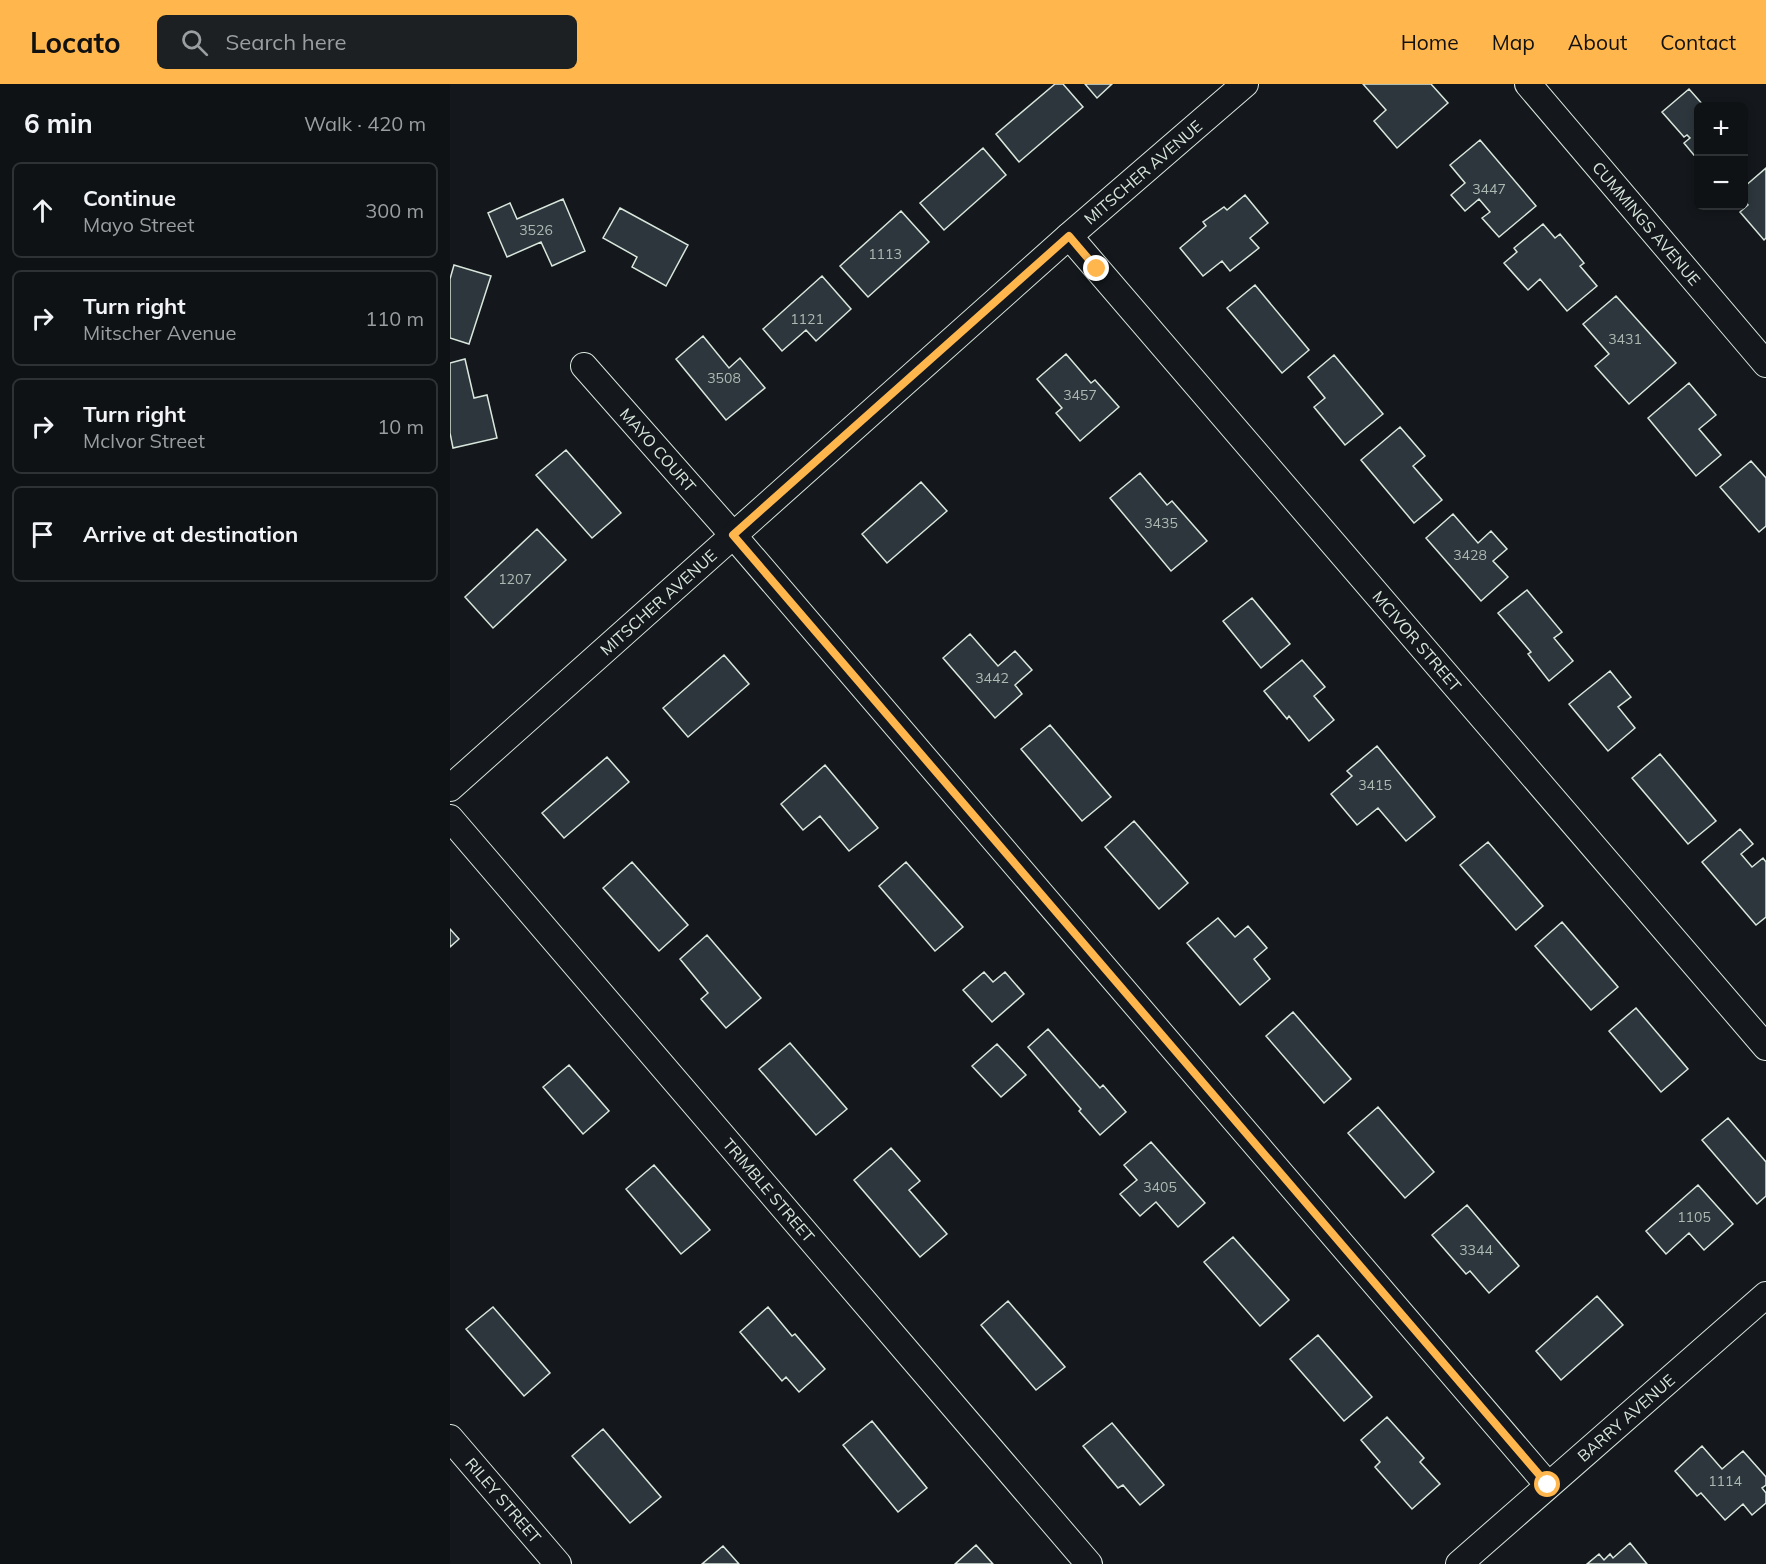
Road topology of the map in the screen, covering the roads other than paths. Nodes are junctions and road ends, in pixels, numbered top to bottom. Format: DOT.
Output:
graph roads {
  1 [pos="1245,84"];
  2 [pos="1528,84"];
  3 [pos="1069,236"];
  4 [pos="1766,364"];
  5 [pos="584,366"];
  6 [pos="733,535"];
  7 [pos="450,788"];
  8 [pos="450,818"];
  9 [pos="1766,1047"];
  10 [pos="1766,1295"];
  11 [pos="450,1438"];
  12 [pos="1548,1485"];
  13 [pos="558,1564"];
  14 [pos="1089,1564"];
  15 [pos="1459,1564"];
  1 -- 3 [label="street, MITSCHER AVENUE"];
  2 -- 4 [label="street, CUMMINGS AVENUE"];
  3 -- 6 [label="street, MITSCHER AVENUE"];
  3 -- 9 [label="street, MCIVOR STREET"];
  5 -- 6 [label="street, MAYO COURT"];
  6 -- 7 [label="street, MITSCHER AVENUE"];
  6 -- 12 [label="street, MAYO COURT"];
  8 -- 14 [label="street, TRIMBLE STREET"];
  10 -- 12 [label="street, BARRY AVENUE"];
  11 -- 13 [label="street, RILEY STREET"];
  12 -- 15 [label="street, BARRY AVENUE"];
}
